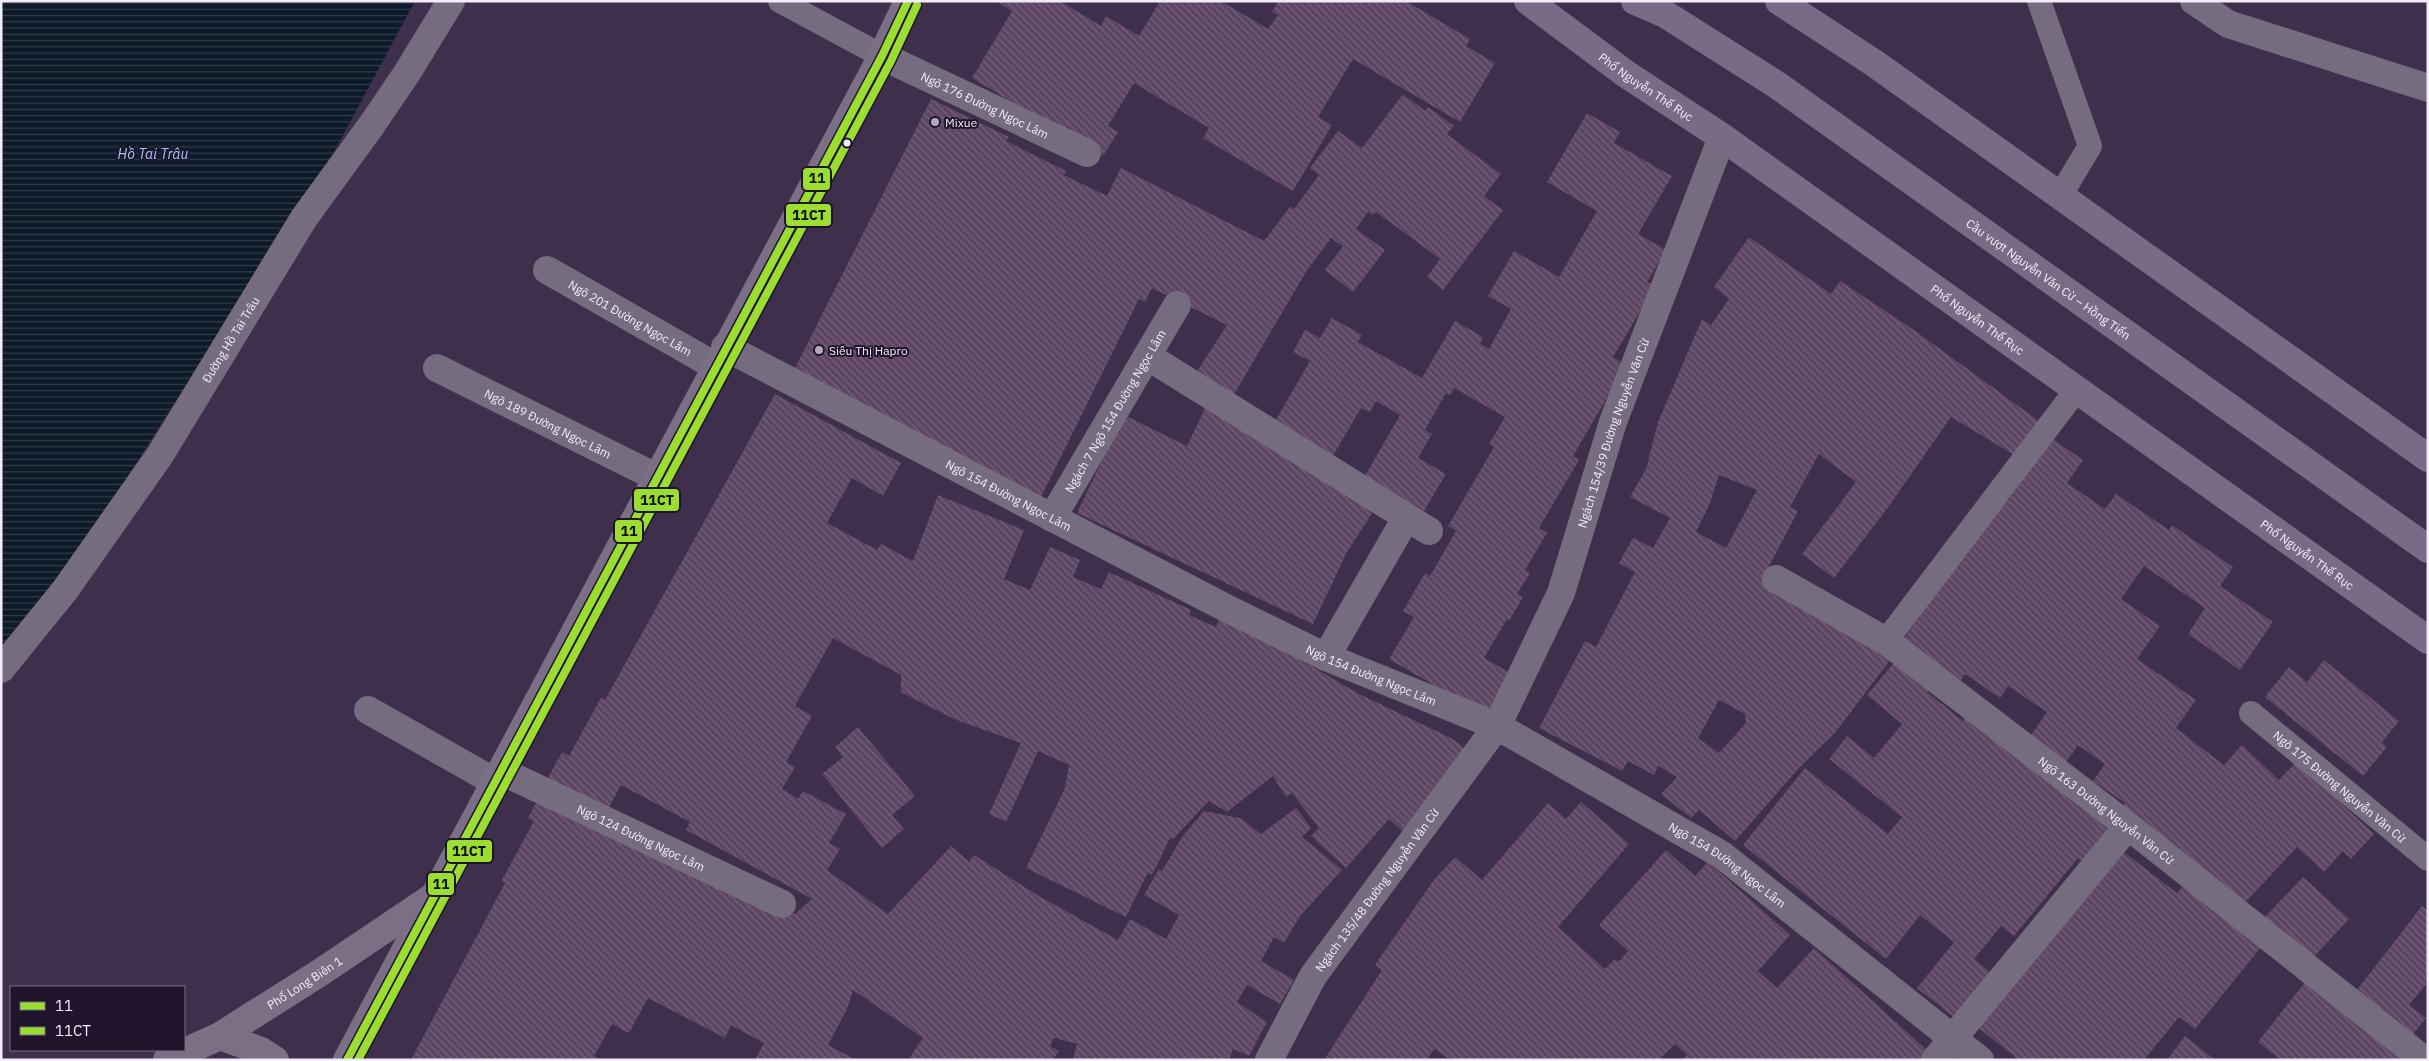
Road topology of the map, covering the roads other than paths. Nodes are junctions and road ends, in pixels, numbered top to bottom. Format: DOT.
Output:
graph roads {
  1 [pos="451,1"];
  2 [pos="780,1"];
  3 [pos="908,1"];
  4 [pos="1528,1"];
  5 [pos="1635,1"];
  6 [pos="1779,1"];
  7 [pos="2039,1"];
  8 [pos="2203,4"];
  9 [pos="1658,8"];
  10 [pos="882,56"];
  11 [pos="2428,88"];
  12 [pos="1722,137"];
  13 [pos="1087,153"];
  14 [pos="2060,196"];
  15 [pos="547,270"];
  16 [pos="1176,305"];
  17 [pos="720,356"];
  18 [pos="1147,356"];
  19 [pos="437,368"];
  20 [pos="2077,389"];
  21 [pos="2428,458"];
  22 [pos="658,478"];
  23 [pos="1052,518"];
  24 [pos="2428,549"];
  25 [pos="1776,579"];
  26 [pos="2428,640"];
  27 [pos="1886,641"];
  28 [pos="1326,657"];
  29 [pos="1,669"];
  30 [pos="368,710"];
  31 [pos="2251,713"];
  32 [pos="1497,726"];
  33 [pos="498,776"];
  34 [pos="2128,826"];
  35 [pos="2428,860"];
  36 [pos="434,896"];
  37 [pos="782,904"];
  38 [pos="220,1036"];
  39 [pos="1952,1039"];
  40 [pos="167,1060"];
  41 [pos="276,1060"];
  42 [pos="348,1060"];
  43 [pos="1269,1060"];
  44 [pos="1935,1060"];
  45 [pos="1980,1060"];
  46 [pos="2424,1060"];
  1 -- 29 [label="street, Đường Hồ Tai Trâu"];
  2 -- 10 [label="lane"];
  3 -- 10 [label="main road"];
  4 -- 12 [label="main road, Phố Nguyễn Thế Rục"];
  5 -- 9 [label="main road, Cầu vượt Nguyễn Văn Cừ – Hồng Tiến"];
  6 -- 14 [label="main road"];
  7 -- 14 [label="lane"];
  8 -- 11 [label="street"];
  9 -- 24 [label="main road, Cầu vượt Nguyễn Văn Cừ – Hồng Tiến"];
  10 -- 13 [label="street, Ngõ 176 Đường Ngọc Lâm"];
  10 -- 17 [label="main road"];
  12 -- 20 [label="main road, Phố Nguyễn Thế Rục"];
  12 -- 32 [label="street, Ngách 154/39 Đường Nguyễn Văn Cừ"];
  14 -- 21 [label="main road"];
  15 -- 17 [label="street, Ngõ 201 Đường Ngọc Lâm"];
  16 -- 18 [label="street, Ngách 7 Ngõ 154 Đường Ngọc Lâm"];
  17 -- 22 [label="main road"];
  17 -- 23 [label="street, Ngõ 154 Đường Ngọc Lâm"];
  18 -- 23 [label="street, Ngách 7 Ngõ 154 Đường Ngọc Lâm"];
  18 -- 28 [label="street"];
  19 -- 22 [label="street, Ngõ 189 Đường Ngọc Lâm"];
  20 -- 26 [label="main road, Phố Nguyễn Thế Rục"];
  20 -- 27 [label="lane"];
  22 -- 33 [label="main road"];
  23 -- 28 [label="street, Ngõ 154 Đường Ngọc Lâm"];
  25 -- 27 [label="street, Ngõ 163 Đường Nguyễn Văn Cừ"];
  27 -- 34 [label="street, Ngõ 163 Đường Nguyễn Văn Cừ"];
  28 -- 32 [label="street, Ngõ 154 Đường Ngọc Lâm"];
  30 -- 33 [label="street, Ngõ 124 Đường Ngọc Lâm"];
  31 -- 35 [label="lane, Ngõ 175 Đường Nguyễn Văn Cừ"];
  32 -- 39 [label="street, Ngõ 154 Đường Ngọc Lâm"];
  32 -- 43 [label="street, Ngách 135/48 Đường Nguyễn Văn Cừ"];
  33 -- 36 [label="main road"];
  33 -- 37 [label="street, Ngõ 124 Đường Ngọc Lâm"];
  34 -- 39 [label="street"];
  34 -- 46 [label="street, Ngõ 163 Đường Nguyễn Văn Cừ"];
  36 -- 38 [label="main road, Phố Long Biên 1"];
  36 -- 42 [label="main road"];
  38 -- 40 [label="main road, Phố Long Biên 1"];
  38 -- 41 [label="main road"];
  39 -- 44 [label="street"];
  39 -- 45 [label="street, Ngõ 154 Đường Ngọc Lâm"];
}
